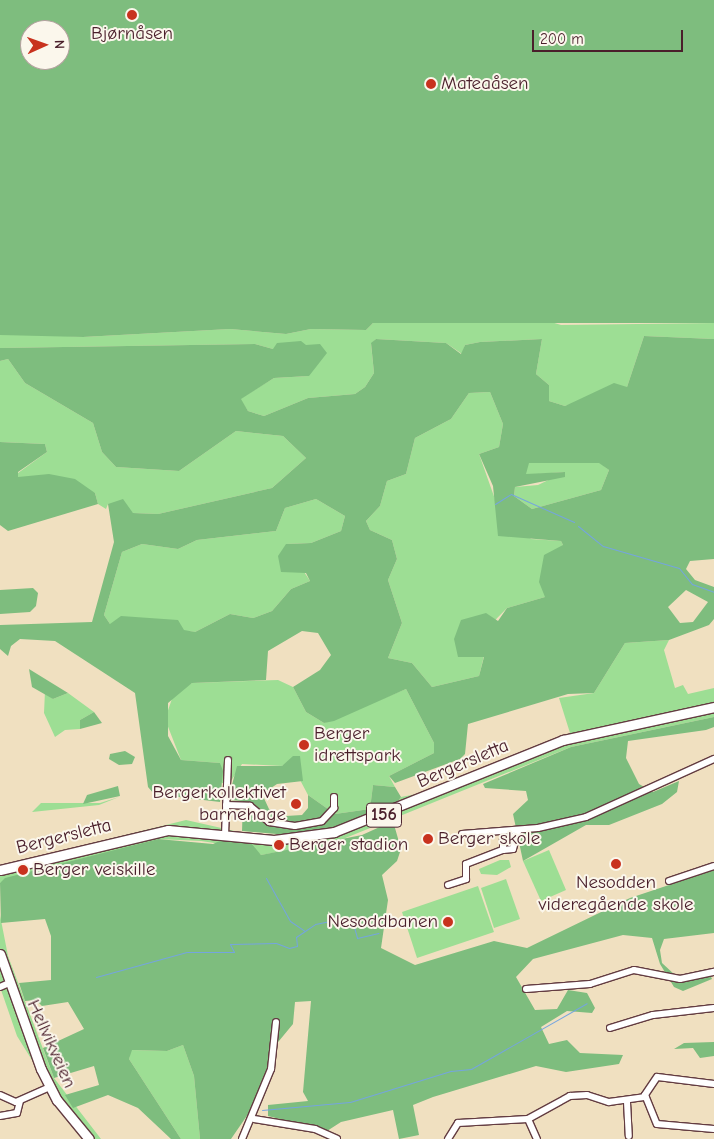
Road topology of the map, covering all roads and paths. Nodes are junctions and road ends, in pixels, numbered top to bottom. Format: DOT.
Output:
graph roads {
  1 [pos="714,707"];
  2 [pos="714,759"];
  3 [pos="228,760"];
  4 [pos="334,797"];
  5 [pos="226,805"];
  6 [pos="517,833"];
  7 [pos="462,834"];
  8 [pos="226,835"];
  9 [pos="714,866"];
  10 [pos="0,870"];
  11 [pos="669,881"];
  12 [pos="448,885"];
  13 [pos="0,954"];
  14 [pos="714,972"];
  15 [pos="4,985"];
  16 [pos="526,989"];
  17 [pos="714,1008"];
  18 [pos="276,1022"];
  19 [pos="610,1028"];
  20 [pos="712,1083"];
  21 [pos="50,1087"];
  22 [pos="0,1096"];
  23 [pos="646,1097"];
  24 [pos="20,1101"];
  25 [pos="627,1102"];
  26 [pos="0,1116"];
  27 [pos="254,1119"];
  28 [pos="528,1119"];
  29 [pos="714,1129"];
  30 [pos="629,1136"];
  31 [pos="88,1139"];
  32 [pos="242,1139"];
  33 [pos="337,1139"];
  34 [pos="448,1139"];
  35 [pos="537,1139"];
  1 -- 8 [label="main road, Bergersletta / 156"];
  2 -- 6 [label="street"];
  3 -- 5 [label="street"];
  4 -- 5 [label="street"];
  5 -- 8 [label="street"];
  6 -- 7 [label="street"];
  6 -- 12 [label="street"];
  8 -- 10 [label="main road, Bergersletta / 156"];
  9 -- 11 [label="street"];
  13 -- 15 [label="main road, Hellvikveien"];
  14 -- 16 [label="street"];
  15 -- 21 [label="main road, Hellvikveien"];
  17 -- 19 [label="street"];
  18 -- 27 [label="street"];
  20 -- 23 [label="street"];
  21 -- 24 [label="street"];
  21 -- 31 [label="main road, Hellvikveien"];
  22 -- 24 [label="street"];
  23 -- 25 [label="street"];
  23 -- 29 [label="street"];
  24 -- 26 [label="street"];
  25 -- 28 [label="street"];
  25 -- 30 [label="street"];
  27 -- 32 [label="street"];
  27 -- 33 [label="street"];
  28 -- 34 [label="street"];
  28 -- 35 [label="street"];
}
